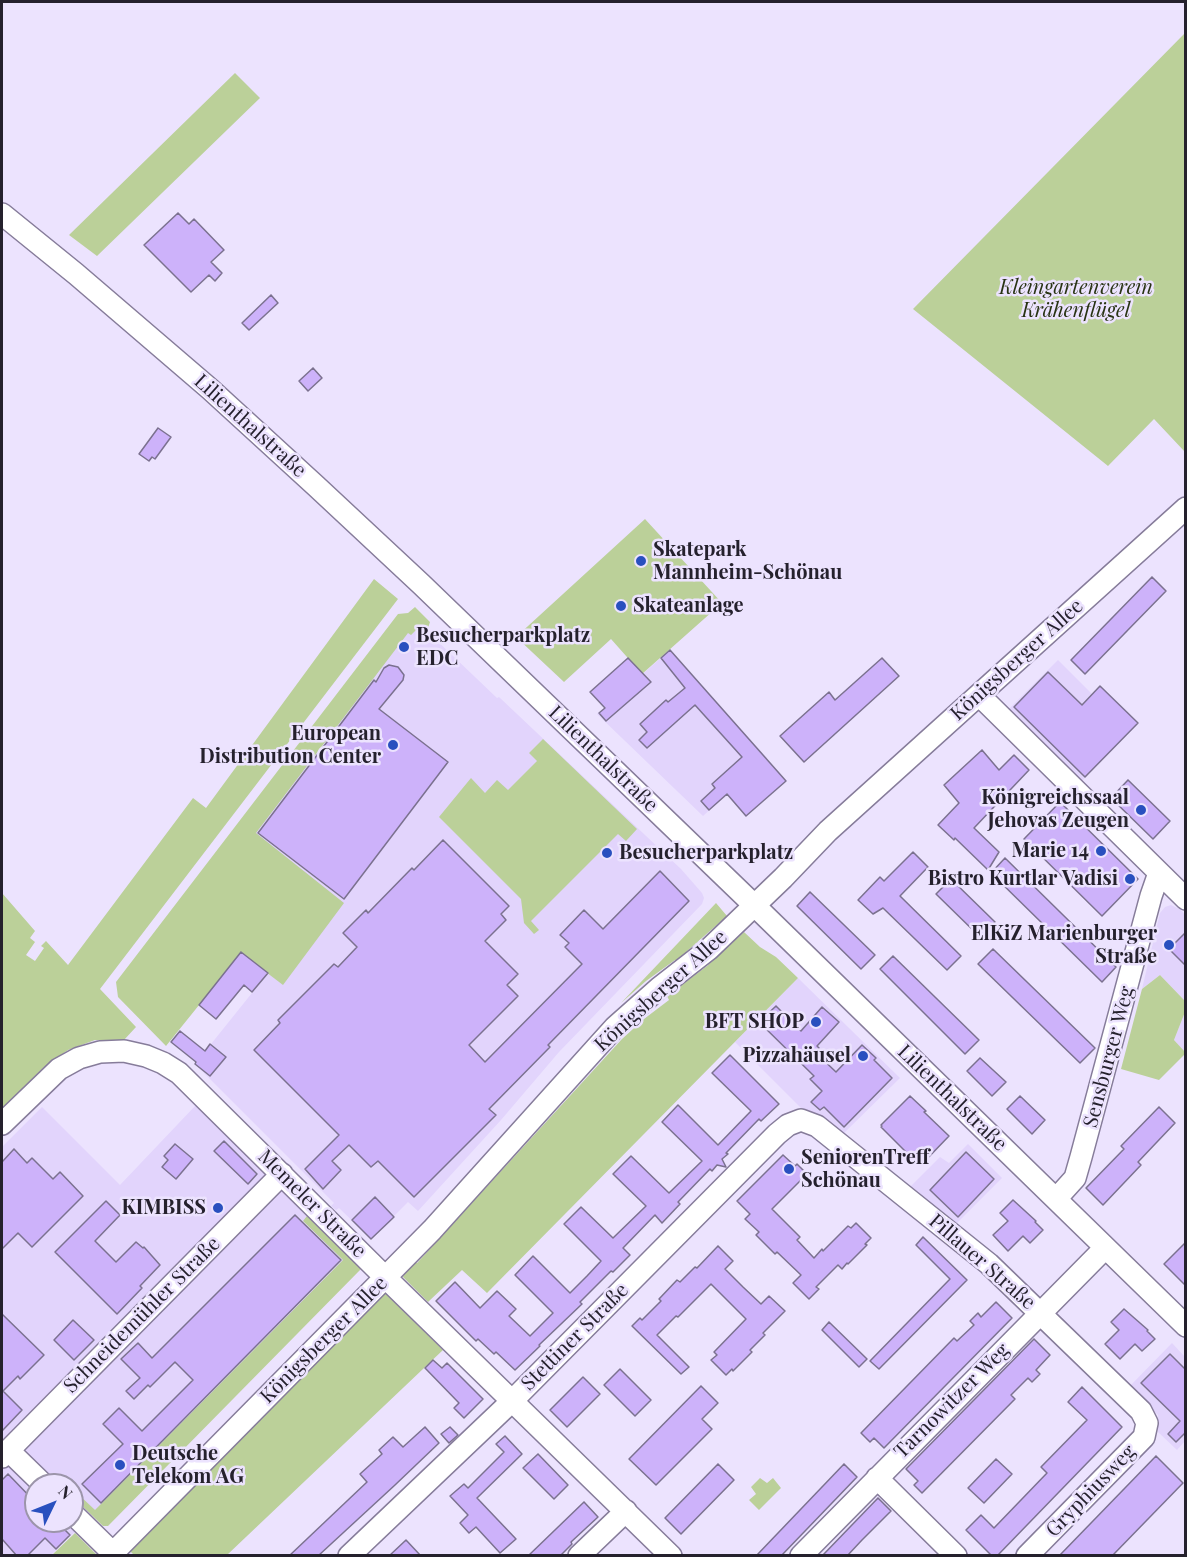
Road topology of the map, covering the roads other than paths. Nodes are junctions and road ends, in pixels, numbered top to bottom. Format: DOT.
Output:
graph roads {
  1 [pos="2,214"];
  2 [pos="1185,508"];
  3 [pos="979,695"];
  4 [pos="1160,873"];
  5 [pos="1185,899"];
  6 [pos="754,905"];
  7 [pos="801,1120"];
  8 [pos="2,1125"];
  9 [pos="282,1174"];
  10 [pos="1056,1199"];
  11 [pos="1105,1248"];
  12 [pos="386,1278"];
  13 [pos="1040,1313"];
  14 [pos="1185,1326"];
  15 [pos="512,1401"];
  16 [pos="1147,1423"];
  17 [pos="5,1454"];
  18 [pos="29,1473"];
  19 [pos="877,1478"];
  20 [pos="626,1511"];
  21 [pos="84,1524"];
  22 [pos="115,1554"];
  23 [pos="349,1556"];
  24 [pos="579,1556"];
  25 [pos="671,1556"];
  26 [pos="801,1556"];
  27 [pos="956,1556"];
  28 [pos="1027,1556"];
  1 -- 6 [label="street, Lilienthalstraße"];
  2 -- 3 [label="street, Königsberger Allee"];
  3 -- 4 [label="street"];
  3 -- 6 [label="street, Königsberger Allee"];
  4 -- 5 [label="street"];
  4 -- 10 [label="street, Sensburger Weg"];
  6 -- 10 [label="street, Lilienthalstraße"];
  6 -- 12 [label="street, Königsberger Allee"];
  7 -- 13 [label="street, Pillauer Straße"];
  7 -- 15 [label="street, Stettiner Straße"];
  8 -- 9 [label="street, Memeler Straße"];
  9 -- 12 [label="street, Memeler Straße"];
  9 -- 17 [label="street, Schneidemühler Straße"];
  10 -- 11 [label="street, Lilienthalstraße"];
  11 -- 13 [label="street, Tarnowitzer Weg"];
  11 -- 14 [label="street, Lilienthalstraße"];
  12 -- 15 [label="street, Memeler Straße"];
  12 -- 22 [label="street, Königsberger Allee"];
  13 -- 16 [label="street, Pillauer Straße"];
  13 -- 19 [label="street, Tarnowitzer Weg"];
  15 -- 20 [label="street, Memeler Straße"];
  15 -- 23 [label="street, Stettiner Straße"];
  16 -- 28 [label="street, Gryphiusweg"];
  17 -- 18 [label="street"];
  19 -- 26 [label="street, Tarnowitzer Weg"];
  19 -- 27 [label="street"];
  20 -- 24 [label="street"];
  20 -- 25 [label="street, Memeler Straße"];
  21 -- 22 [label="street"];
}
